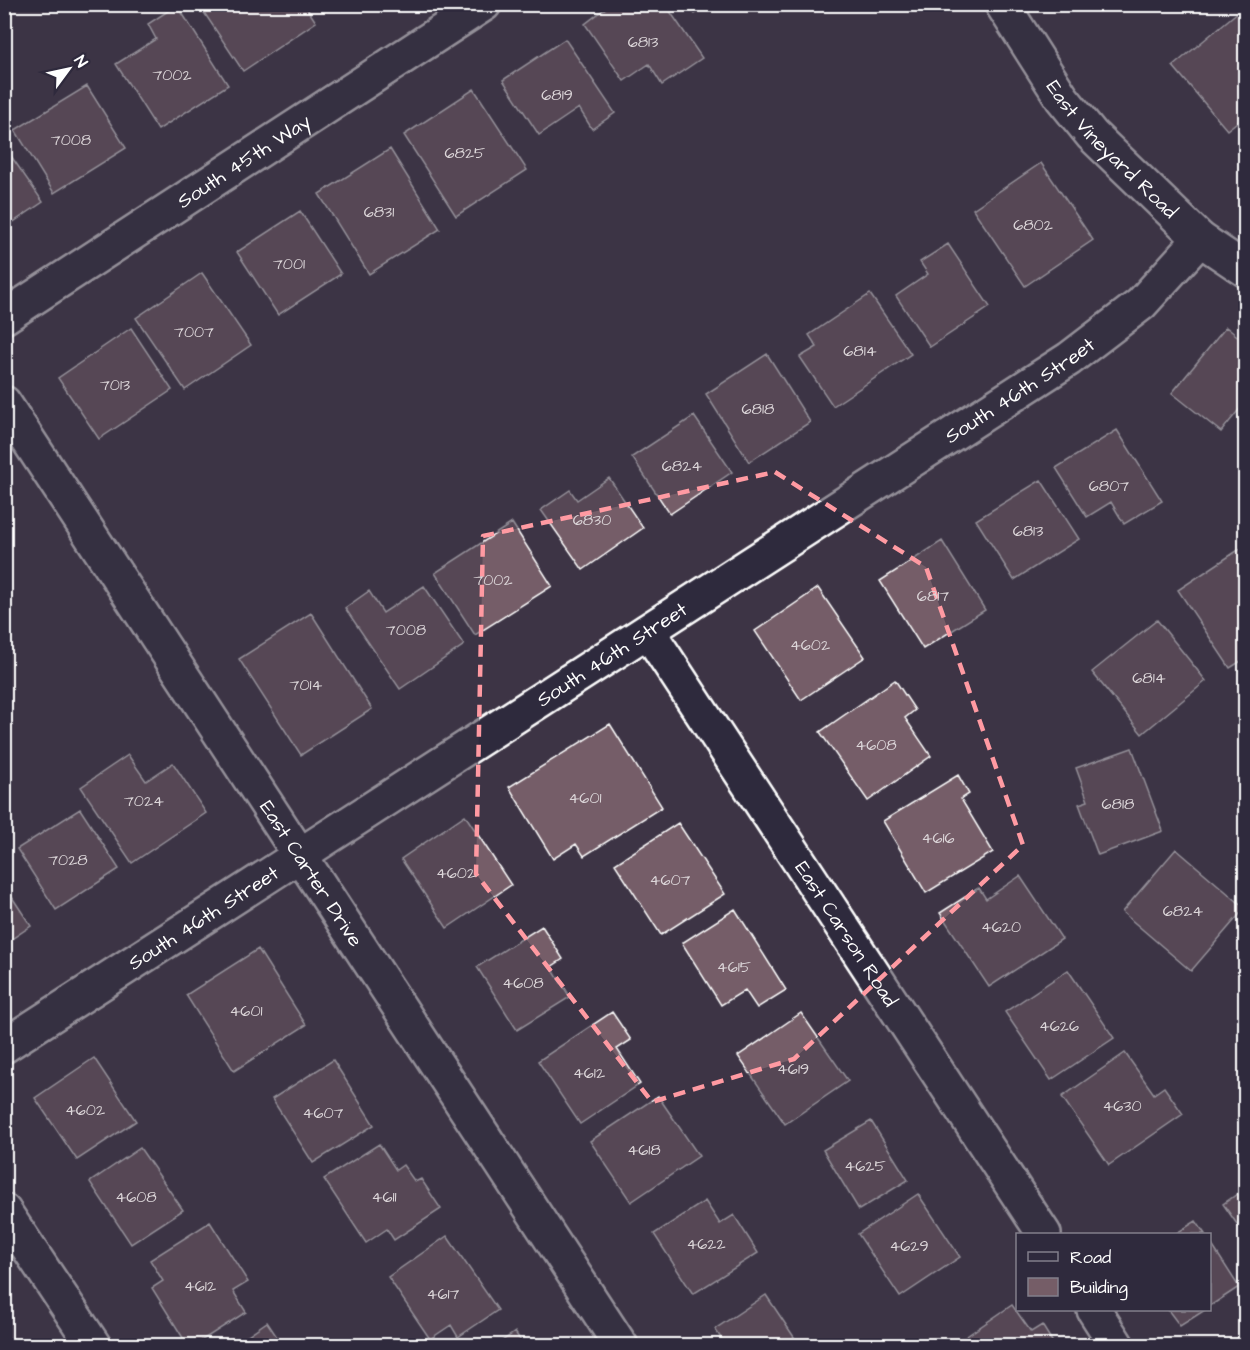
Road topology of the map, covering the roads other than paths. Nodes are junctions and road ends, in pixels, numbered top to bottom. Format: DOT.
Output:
graph roads {
  1 [pos="484,4"];
  2 [pos="1002,4"];
  3 [pos="1200,239"];
  4 [pos="1245,270"];
  5 [pos="4,317"];
  6 [pos="4,403"];
  7 [pos="648,631"];
  8 [pos="300,855"];
  9 [pos="4,1046"];
  10 [pos="4,1211"];
  11 [pos="1043,1233"];
  12 [pos="1095,1311"];
  13 [pos="94,1346"];
  14 [pos="621,1346"];
  15 [pos="1117,1346"];
  1 -- 5 [label="street, South 45th Way"];
  2 -- 3 [label="street, East Vineyard Road"];
  3 -- 4 [label="street, East Vineyard Road"];
  3 -- 7 [label="street, South 46th Street"];
  6 -- 8 [label="street, East Carter Drive"];
  7 -- 8 [label="street, South 46th Street"];
  7 -- 11 [label="street, East Carson Road"];
  8 -- 9 [label="street, South 46th Street"];
  8 -- 14 [label="street, East Carter Drive"];
  10 -- 13 [label="street"];
  12 -- 15 [label="street"];
}
